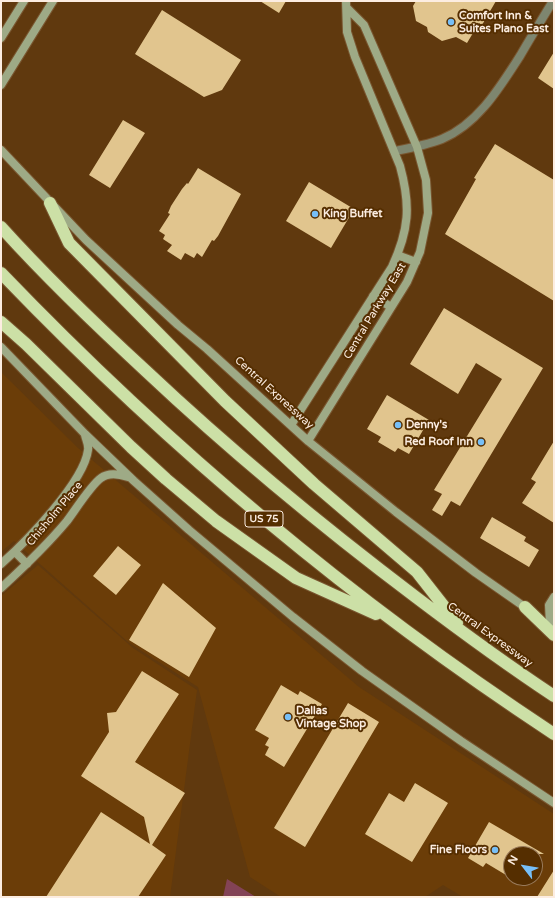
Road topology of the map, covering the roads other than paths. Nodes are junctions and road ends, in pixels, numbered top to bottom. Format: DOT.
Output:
graph roads {
  1 [pos="24,1"];
  2 [pos="53,1"];
  3 [pos="553,1"];
  4 [pos="347,5"];
  5 [pos="1,38"];
  6 [pos="2,83"];
  7 [pos="417,147"];
  8 [pos="1,150"];
  9 [pos="395,151"];
  10 [pos="50,203"];
  11 [pos="1,227"];
  12 [pos="397,255"];
  13 [pos="416,262"];
  14 [pos="1,273"];
  15 [pos="373,296"];
  16 [pos="391,307"];
  17 [pos="1,322"];
  18 [pos="1,347"];
  19 [pos="291,426"];
  20 [pos="85,434"];
  21 [pos="308,441"];
  22 [pos="134,481"];
  23 [pos="15,552"];
  24 [pos="1,564"];
  25 [pos="27,564"];
  26 [pos="1,588"];
  27 [pos="554,597"];
  28 [pos="524,607"];
  29 [pos="393,621"];
  30 [pos="553,628"];
  31 [pos="468,636"];
  32 [pos="554,696"];
  33 [pos="554,734"];
  34 [pos="554,803"];
  1 -- 5 [label="main road"];
  2 -- 6 [label="main road"];
  3 -- 7 [label="street"];
  4 -- 7 [label="main road, Central Parkway East"];
  4 -- 9 [label="main road, Central Parkway East"];
  7 -- 9 [label="street"];
  7 -- 13 [label="main road, Central Parkway East"];
  8 -- 10 [label="main road, Central Expressway"];
  9 -- 12 [label="main road, Central Parkway East"];
  10 -- 19 [label="main road, Central Expressway"];
  10 -- 31 [label="highway"];
  11 -- 31 [label="highway, Central Expressway / US 75"];
  12 -- 13 [label="main road"];
  12 -- 15 [label="main road, Central Parkway East"];
  13 -- 16 [label="main road, Central Parkway East"];
  14 -- 29 [label="highway, US 75"];
  15 -- 16 [label="main road"];
  15 -- 19 [label="main road, Central Parkway East"];
  16 -- 21 [label="main road, Central Parkway East"];
  17 -- 29 [label="highway"];
  18 -- 20 [label="main road"];
  19 -- 21 [label="main road, Central Expressway"];
  20 -- 22 [label="main road"];
  20 -- 23 [label="main road, Chisholm Place"];
  21 -- 28 [label="main road, Central Expressway"];
  22 -- 25 [label="main road, Chisholm Place"];
  22 -- 34 [label="main road"];
  23 -- 24 [label="main road, Chisholm Place"];
  23 -- 25 [label="main road"];
  25 -- 26 [label="main road, Chisholm Place"];
  27 -- 30 [label="main road"];
  28 -- 30 [label="highway"];
  29 -- 33 [label="highway, US 75"];
  31 -- 32 [label="highway, Central Expressway / US 75"];
}
